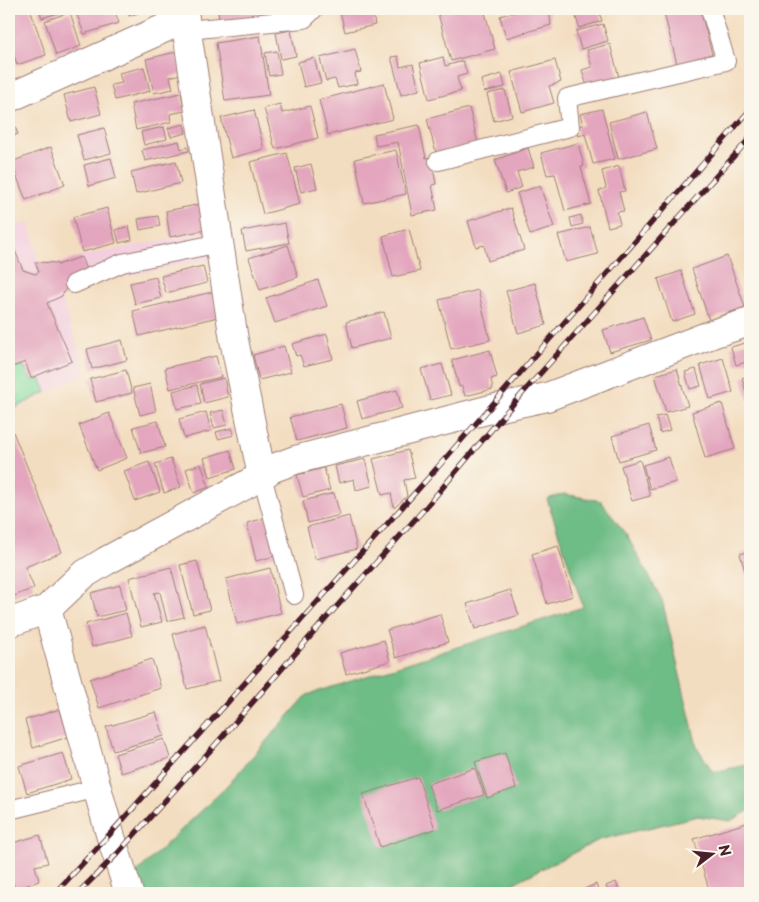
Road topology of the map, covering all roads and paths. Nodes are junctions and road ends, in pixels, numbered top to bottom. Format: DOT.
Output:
graph roads {
  1 [pos="314,9"];
  2 [pos="710,9"];
  3 [pos="185,19"];
  4 [pos="9,98"];
  5 [pos="438,161"];
  6 [pos="220,243"];
  7 [pos="74,284"];
  8 [pos="750,322"];
  9 [pos="262,476"];
  10 [pos="294,595"];
  11 [pos="47,608"];
  12 [pos="9,623"];
  13 [pos="98,788"];
  14 [pos="9,810"];
  15 [pos="129,893"];
  1 -- 3 [label="lane"];
  2 -- 5 [label="lane"];
  3 -- 4 [label="street"];
  3 -- 6 [label="street"];
  6 -- 7 [label="lane"];
  6 -- 9 [label="street"];
  8 -- 9 [label="street"];
  9 -- 10 [label="lane"];
  9 -- 11 [label="street"];
  11 -- 12 [label="street"];
  11 -- 13 [label="street"];
  13 -- 14 [label="lane"];
  13 -- 15 [label="street"];
}
